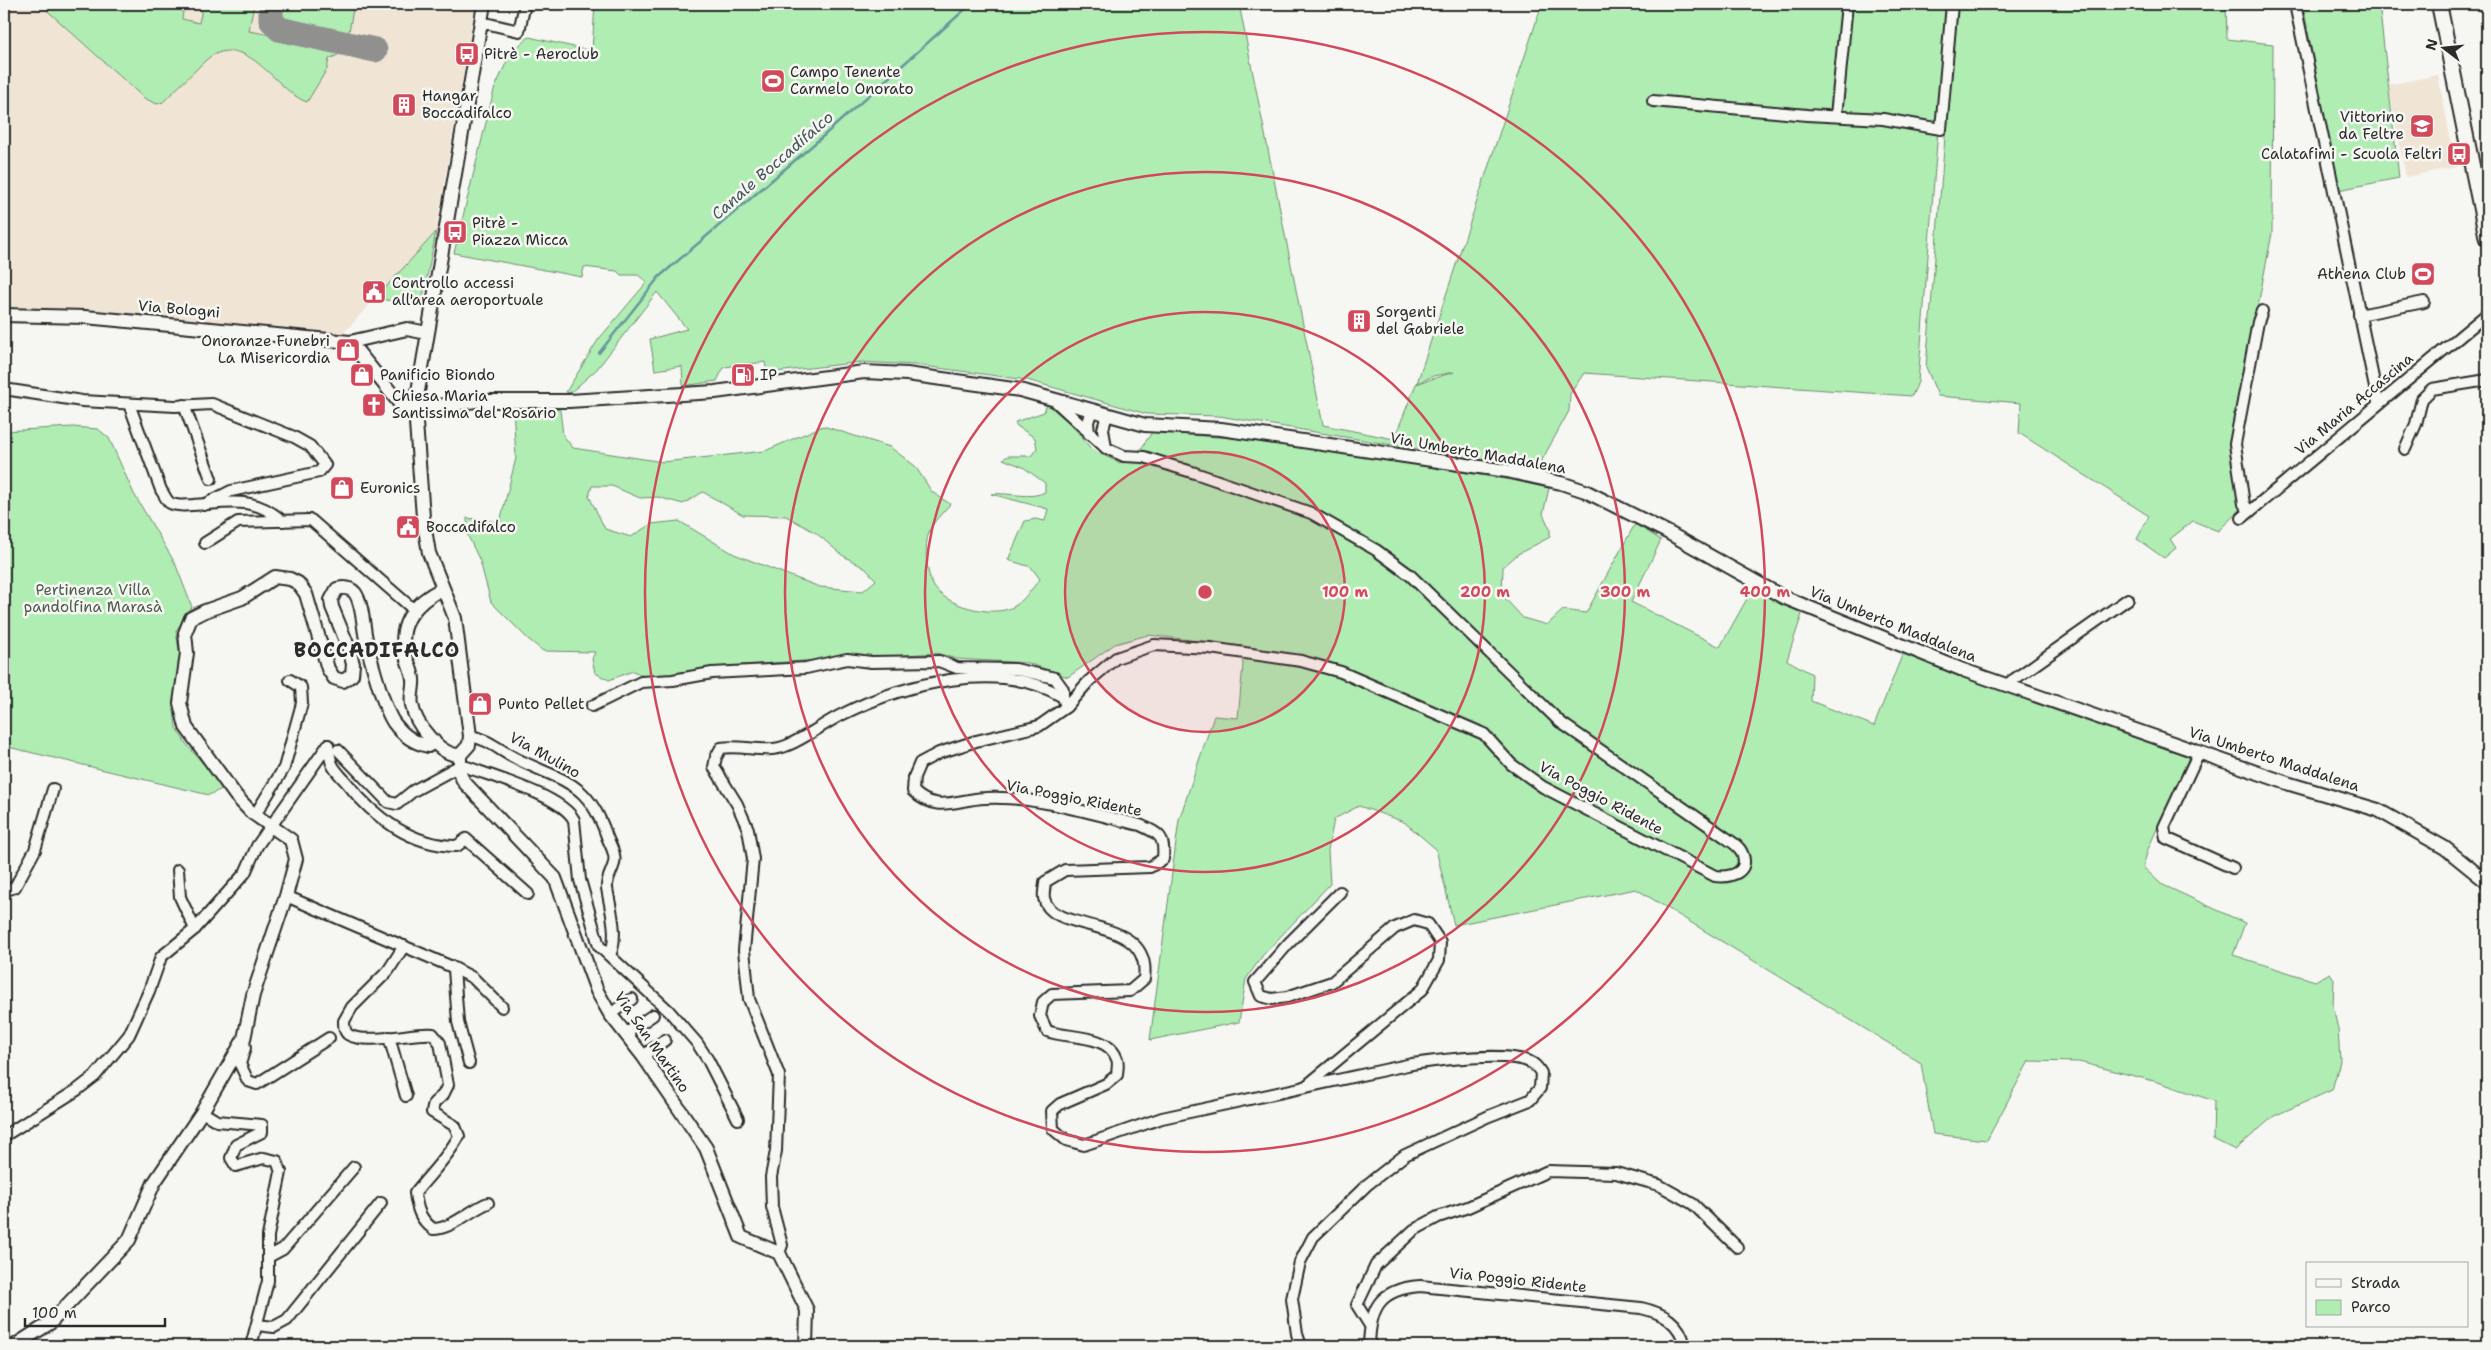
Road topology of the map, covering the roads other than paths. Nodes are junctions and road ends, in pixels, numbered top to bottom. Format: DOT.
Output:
graph roads {
  1 [pos="484,4"];
  2 [pos="525,4"];
  3 [pos="1847,4"];
  4 [pos="1952,4"];
  5 [pos="2295,4"];
  6 [pos="2439,4"];
  7 [pos="481,22"];
  8 [pos="1653,101"];
  9 [pos="1836,116"];
  10 [pos="2487,239"];
  11 [pos="2424,302"];
  12 [pos="2262,311"];
  13 [pos="2487,314"];
  14 [pos="4,315"];
  15 [pos="2358,315"];
  16 [pos="427,333"];
  17 [pos="350,342"];
  18 [pos="2487,380"];
  19 [pos="4,389"];
  20 [pos="1052,398"];
  21 [pos="2378,402"];
  22 [pos="129,404"];
  23 [pos="184,405"];
  24 [pos="415,409"];
  25 [pos="1092,410"];
  26 [pos="1107,415"];
  27 [pos="1089,434"];
  28 [pos="1106,448"];
  29 [pos="2405,449"];
  30 [pos="211,479"];
  31 [pos="204,504"];
  32 [pos="282,521"];
  33 [pos="205,543"];
  34 [pos="442,589"];
  35 [pos="2128,599"];
  36 [pos="413,609"];
  37 [pos="290,680"];
  38 [pos="2006,685"];
  39 [pos="1063,697"];
  40 [pos="592,706"];
  41 [pos="1066,707"];
  42 [pos="470,736"];
  43 [pos="434,741"];
  44 [pos="338,750"];
  45 [pos="2200,752"];
  46 [pos="460,760"];
  47 [pos="53,789"];
  48 [pos="255,815"];
  49 [pos="272,827"];
  50 [pos="2233,868"];
  51 [pos="178,870"];
  52 [pos="2487,882"];
  53 [pos="4,891"];
  54 [pos="1340,892"];
  55 [pos="528,894"];
  56 [pos="286,896"];
  57 [pos="195,929"];
  58 [pos="404,946"];
  59 [pos="610,955"];
  60 [pos="454,969"];
  61 [pos="632,999"];
  62 [pos="502,1007"];
  63 [pos="610,1014"];
  64 [pos="653,1014"];
  65 [pos="625,1034"];
  66 [pos="389,1037"];
  67 [pos="329,1038"];
  68 [pos="244,1040"];
  69 [pos="665,1040"];
  70 [pos="643,1056"];
  71 [pos="469,1064"];
  72 [pos="1304,1088"];
  73 [pos="406,1096"];
  74 [pos="202,1112"];
  75 [pos="738,1119"];
  76 [pos="4,1136"];
  77 [pos="354,1167"];
  78 [pos="381,1203"];
  79 [pos="488,1203"];
  80 [pos="1737,1247"];
  81 [pos="779,1253"];
  82 [pos="268,1257"];
  83 [pos="1369,1324"];
  84 [pos="256,1325"];
  85 [pos="14,1346"];
  86 [pos="251,1346"];
  87 [pos="806,1346"];
  88 [pos="1302,1346"];
  89 [pos="1369,1346"];
  90 [pos="1685,1346"];
  1 -- 7 [label="street"];
  2 -- 7 [label="street"];
  3 -- 9 [label="street"];
  4 -- 9 [label="street"];
  5 -- 15 [label="street"];
  6 -- 10 [label="main road"];
  7 -- 16 [label="street"];
  8 -- 9 [label="street"];
  11 -- 15 [label="street"];
  12 -- 21 [label="street, Via Maria Accascina"];
  13 -- 21 [label="street, Via Maria Accascina"];
  14 -- 17 [label="street, Via Bologni"];
  15 -- 21 [label="street"];
  16 -- 17 [label="street, Via Bologni"];
  16 -- 24 [label="street"];
  17 -- 24 [label="street"];
  18 -- 29 [label="street"];
  19 -- 22 [label="street"];
  20 -- 24 [label="street, Via Umberto Maddalena"];
  20 -- 25 [label="street, Via Umberto Maddalena"];
  20 -- 27 [label="street, Via Poggio Ridente"];
  22 -- 23 [label="street"];
  22 -- 31 [label="street"];
  23 -- 30 [label="street"];
  23 -- 31 [label="street"];
  24 -- 34 [label="street"];
  25 -- 26 [label="street, Via Umberto Maddalena"];
  25 -- 27 [label="street"];
  26 -- 28 [label="street"];
  26 -- 38 [label="street, Via Umberto Maddalena"];
  27 -- 28 [label="street, Via Poggio Ridente"];
  28 -- 41 [label="street, Via Poggio Ridente"];
  31 -- 32 [label="street"];
  32 -- 33 [label="street"];
  32 -- 36 [label="street"];
  34 -- 36 [label="street"];
  34 -- 42 [label="street"];
  35 -- 38 [label="street"];
  36 -- 43 [label="street"];
  37 -- 48 [label="street"];
  38 -- 45 [label="street, Via Umberto Maddalena"];
  39 -- 40 [label="street"];
  39 -- 41 [label="street"];
  39 -- 81 [label="street"];
  41 -- 72 [label="street, Via Poggio Ridente"];
  42 -- 46 [label="street"];
  42 -- 59 [label="street, Via Mulino"];
  43 -- 46 [label="street"];
  43 -- 48 [label="street"];
  44 -- 46 [label="street"];
  45 -- 50 [label="street"];
  45 -- 52 [label="street, Via Umberto Maddalena"];
  46 -- 59 [label="street"];
  46 -- 63 [label="street, Via San Martino"];
  47 -- 53 [label="street"];
  48 -- 49 [label="street"];
  49 -- 55 [label="street"];
  49 -- 56 [label="street"];
  49 -- 57 [label="street"];
  51 -- 57 [label="street"];
  54 -- 72 [label="street"];
  56 -- 58 [label="street"];
  56 -- 68 [label="street"];
  57 -- 76 [label="street"];
  58 -- 60 [label="street"];
  58 -- 66 [label="street"];
  59 -- 75 [label="street"];
  60 -- 62 [label="street"];
  60 -- 71 [label="street"];
  61 -- 63 [label="street"];
  63 -- 65 [label="street, Via San Martino"];
  64 -- 65 [label="street"];
  65 -- 70 [label="street, Via San Martino"];
  66 -- 73 [label="street"];
  66 -- 79 [label="street"];
  67 -- 68 [label="street"];
  68 -- 74 [label="street"];
  69 -- 70 [label="street"];
  70 -- 81 [label="street, Via San Martino"];
  72 -- 88 [label="street, Via Poggio Ridente"];
  74 -- 82 [label="street"];
  74 -- 85 [label="street"];
  77 -- 82 [label="street"];
  78 -- 84 [label="street"];
  80 -- 83 [label="street"];
  81 -- 87 [label="street"];
  82 -- 84 [label="street"];
  83 -- 89 [label="street, Via Poggio Ridente"];
  83 -- 90 [label="street, Via Poggio Ridente"];
  84 -- 86 [label="street"];
}
